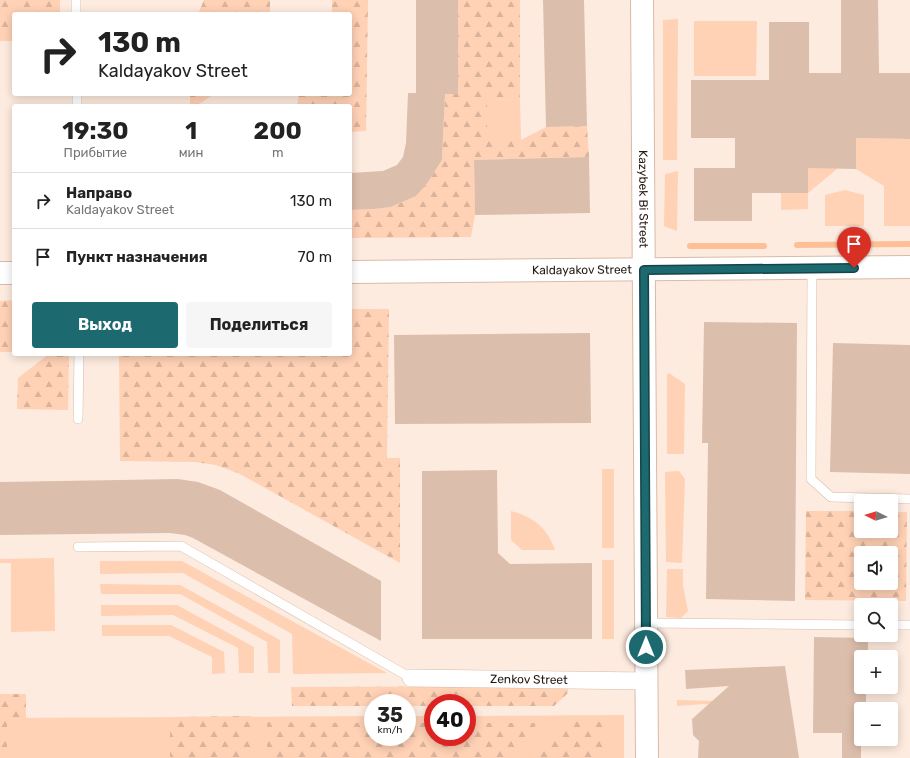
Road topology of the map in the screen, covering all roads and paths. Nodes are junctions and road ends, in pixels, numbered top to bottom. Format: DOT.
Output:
graph roads {
  1 [pos="76,0"];
  2 [pos="642,0"];
  3 [pos="76,12"];
  4 [pos="910,267"];
  5 [pos="812,268"];
  6 [pos="644,270"];
  7 [pos="352,272"];
  8 [pos="0,273"];
  9 [pos="12,273"];
  10 [pos="79,356"];
  11 [pos="78,419"];
  12 [pos="910,499"];
  13 [pos="78,547"];
  14 [pos="646,623"];
  15 [pos="854,625"];
  16 [pos="898,625"];
  17 [pos="910,625"];
  18 [pos="411,678"];
  19 [pos="647,681"];
  20 [pos="648,758"];
  1 -- 3 [label="lane"];
  2 -- 6 [label="street, Kazybek Bi Street"];
  4 -- 5 [label="street, Kaldayakov Street"];
  5 -- 6 [label="street, Kaldayakov Street"];
  5 -- 12 [label="lane"];
  6 -- 7 [label="street, Kaldayakov Street"];
  6 -- 14 [label="street, Kazybek Bi Street"];
  8 -- 9 [label="street"];
  10 -- 11 [label="lane"];
  13 -- 18 [label="lane"];
  14 -- 15 [label="lane"];
  14 -- 19 [label="street, Kazybek Bi Street"];
  16 -- 17 [label="lane"];
  18 -- 19 [label="street, Zenkov Street"];
  19 -- 20 [label="street, Kazybek Bi Street"];
}
